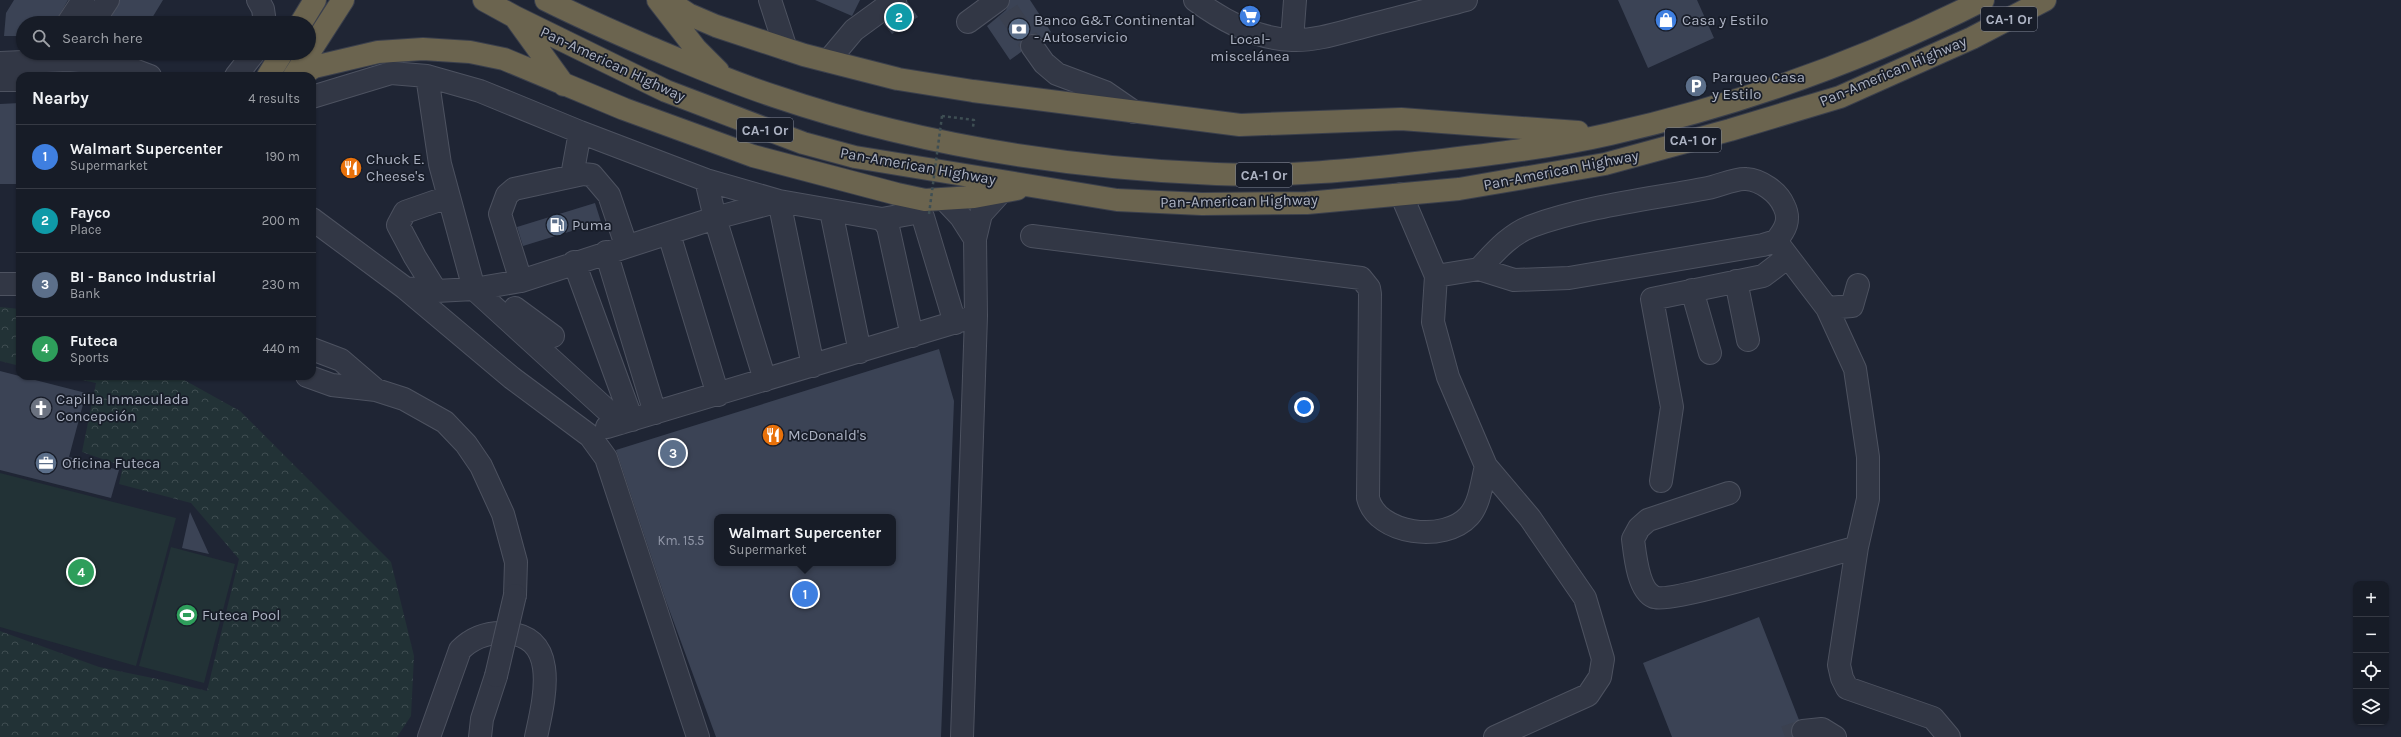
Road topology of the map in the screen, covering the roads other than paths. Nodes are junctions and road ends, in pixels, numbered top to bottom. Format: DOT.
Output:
graph roads {
  1 [pos="83,0"];
  2 [pos="108,0"];
  3 [pos="258,0"];
  4 [pos="315,0"];
  5 [pos="343,0"];
  6 [pos="484,0"];
  7 [pos="546,0"];
  8 [pos="658,0"];
  9 [pos="667,0"];
  10 [pos="770,0"];
  11 [pos="895,0"];
  12 [pos="1195,0"];
  13 [pos="1295,0"];
  14 [pos="1466,0"];
  15 [pos="1982,0"];
  16 [pos="2045,0"];
  17 [pos="1002,4"];
  18 [pos="73,16"];
  19 [pos="98,16"];
  20 [pos="264,16"];
  21 [pos="305,16"];
  22 [pos="515,17"];
  23 [pos="968,22"];
  24 [pos="1292,40"];
  25 [pos="316,42"];
  26 [pos="1032,46"];
  27 [pos="786,49"];
  28 [pos="22,60"];
  29 [pos="91,60"];
  30 [pos="249,60"];
  31 [pos="278,60"];
  32 [pos="304,60"];
  33 [pos="828,61"];
  34 [pos="0,63"];
  35 [pos="139,72"];
  36 [pos="239,72"];
  37 [pos="270,72"];
  38 [pos="297,72"];
  39 [pos="306,72"];
  40 [pos="427,76"];
  41 [pos="724,78"];
  42 [pos="0,80"];
  43 [pos="16,80"];
  44 [pos="564,85"];
  45 [pos="316,97"];
  46 [pos="1134,112"];
  47 [pos="580,132"];
  48 [pos="1609,134"];
  49 [pos="572,176"];
  50 [pos="706,180"];
  51 [pos="1034,187"];
  52 [pos="1001,192"];
  53 [pos="455,194"];
  54 [pos="1401,194"];
  55 [pos="779,201"];
  56 [pos="936,206"];
  57 [pos="831,211"];
  58 [pos="715,218"];
  59 [pos="882,219"];
  60 [pos="316,221"];
  61 [pos="669,234"];
  62 [pos="1032,236"];
  63 [pos="975,239"];
  64 [pos="616,249"];
  65 [pos="1782,249"];
  66 [pos="481,258"];
  67 [pos="574,262"];
  68 [pos="1479,270"];
  69 [pos="1436,276"];
  70 [pos="521,281"];
  71 [pos="1736,281"];
  72 [pos="0,284"];
  73 [pos="16,284"];
  74 [pos="1858,285"];
  75 [pos="405,288"];
  76 [pos="481,288"];
  77 [pos="1692,290"];
  78 [pos="436,292"];
  79 [pos="1827,308"];
  80 [pos="976,316"];
  81 [pos="956,323"];
  82 [pos="553,336"];
  83 [pos="912,336"];
  84 [pos="1748,340"];
  85 [pos="316,351"];
  86 [pos="860,352"];
  87 [pos="1710,353"];
  88 [pos="813,366"];
  89 [pos="316,379"];
  90 [pos="765,380"];
  91 [pos="376,390"];
  92 [pos="718,395"];
  93 [pos="655,413"];
  94 [pos="627,422"];
  95 [pos="590,436"];
  96 [pos="1486,466"];
  97 [pos="1661,481"];
  98 [pos="1729,493"];
  99 [pos="1857,547"];
  100 [pos="1803,731"];
  101 [pos="429,737"];
  102 [pos="480,737"];
  103 [pos="536,737"];
  104 [pos="698,737"];
  105 [pos="962,737"];
  106 [pos="1495,737"];
  107 [pos="1835,737"];
  108 [pos="1949,737"];
  1 -- 18 [label="street"];
  2 -- 19 [label="street"];
  3 -- 20 [label="street"];
  4 -- 21 [label="highway"];
  5 -- 25 [label="highway"];
  6 -- 22 [label="highway, Pan-American Highway / CA-1 Or"];
  7 -- 41 [label="highway, Pan-American Highway / CA-1 Or"];
  8 -- 41 [label="highway"];
  9 -- 27 [label="highway"];
  10 -- 27 [label="street"];
  11 -- 33 [label="street"];
  12 -- 24 [label="street"];
  13 -- 24 [label="street"];
  14 -- 24 [label="street"];
  15 -- 48 [label="highway, Pan-American Highway / CA-1 Or"];
  16 -- 54 [label="highway, Pan-American Highway / CA-1 Or"];
  17 -- 23 [label="street"];
  22 -- 44 [label="highway"];
  22 -- 51 [label="highway, Pan-American Highway / CA-1 Or"];
  26 -- 46 [label="street"];
  27 -- 33 [label="highway"];
  28 -- 34 [label="street"];
  29 -- 35 [label="street"];
  30 -- 36 [label="street"];
  31 -- 37 [label="highway"];
  32 -- 38 [label="highway"];
  33 -- 46 [label="highway"];
  39 -- 44 [label="highway"];
  40 -- 45 [label="street"];
  40 -- 47 [label="street"];
  40 -- 53 [label="street"];
  41 -- 48 [label="highway, Pan-American Highway / CA-1 Or"];
  42 -- 43 [label="street"];
  44 -- 56 [label="highway"];
  46 -- 48 [label="highway"];
  47 -- 49 [label="street"];
  47 -- 50 [label="street"];
  49 -- 64 [label="street"];
  49 -- 70 [label="street"];
  50 -- 55 [label="street"];
  50 -- 58 [label="street"];
  51 -- 52 [label="highway"];
  51 -- 54 [label="highway, Pan-American Highway / CA-1 Or"];
  52 -- 56 [label="highway"];
  52 -- 63 [label="street"];
  53 -- 66 [label="street"];
  53 -- 76 [label="street"];
  53 -- 78 [label="street"];
  54 -- 69 [label="street"];
  55 -- 57 [label="street"];
  55 -- 58 [label="street"];
  55 -- 88 [label="street"];
  56 -- 63 [label="street"];
  57 -- 59 [label="street"];
  57 -- 86 [label="street"];
  58 -- 61 [label="street"];
  58 -- 90 [label="street"];
  59 -- 81 [label="street"];
  59 -- 83 [label="street"];
  60 -- 75 [label="street"];
  61 -- 64 [label="street"];
  61 -- 92 [label="street"];
  62 -- 96 [label="street"];
  63 -- 80 [label="street"];
  64 -- 67 [label="street"];
  64 -- 93 [label="street"];
  65 -- 68 [label="street"];
  65 -- 68 [label="street"];
  65 -- 71 [label="street"];
  65 -- 79 [label="street"];
  67 -- 70 [label="street"];
  67 -- 94 [label="street"];
  68 -- 69 [label="street"];
  69 -- 96 [label="street"];
  70 -- 76 [label="street"];
  71 -- 77 [label="street"];
  71 -- 84 [label="street"];
  72 -- 73 [label="street"];
  74 -- 79 [label="street"];
  75 -- 78 [label="street"];
  75 -- 95 [label="street"];
  76 -- 78 [label="street"];
  76 -- 82 [label="street"];
  76 -- 94 [label="street"];
  77 -- 87 [label="street"];
  77 -- 97 [label="street"];
  79 -- 99 [label="street"];
  80 -- 81 [label="street"];
  80 -- 105 [label="street"];
  81 -- 83 [label="street"];
  83 -- 86 [label="street"];
  85 -- 91 [label="street"];
  86 -- 88 [label="street"];
  88 -- 90 [label="street"];
  89 -- 91 [label="street"];
  90 -- 92 [label="street"];
  91 -- 102 [label="street, bridge"];
  92 -- 93 [label="street"];
  93 -- 94 [label="street"];
  94 -- 95 [label="street"];
  95 -- 104 [label="street"];
  96 -- 106 [label="street"];
  98 -- 99 [label="street"];
  99 -- 108 [label="street"];
  100 -- 107 [label="street"];
  101 -- 103 [label="street"];
}
